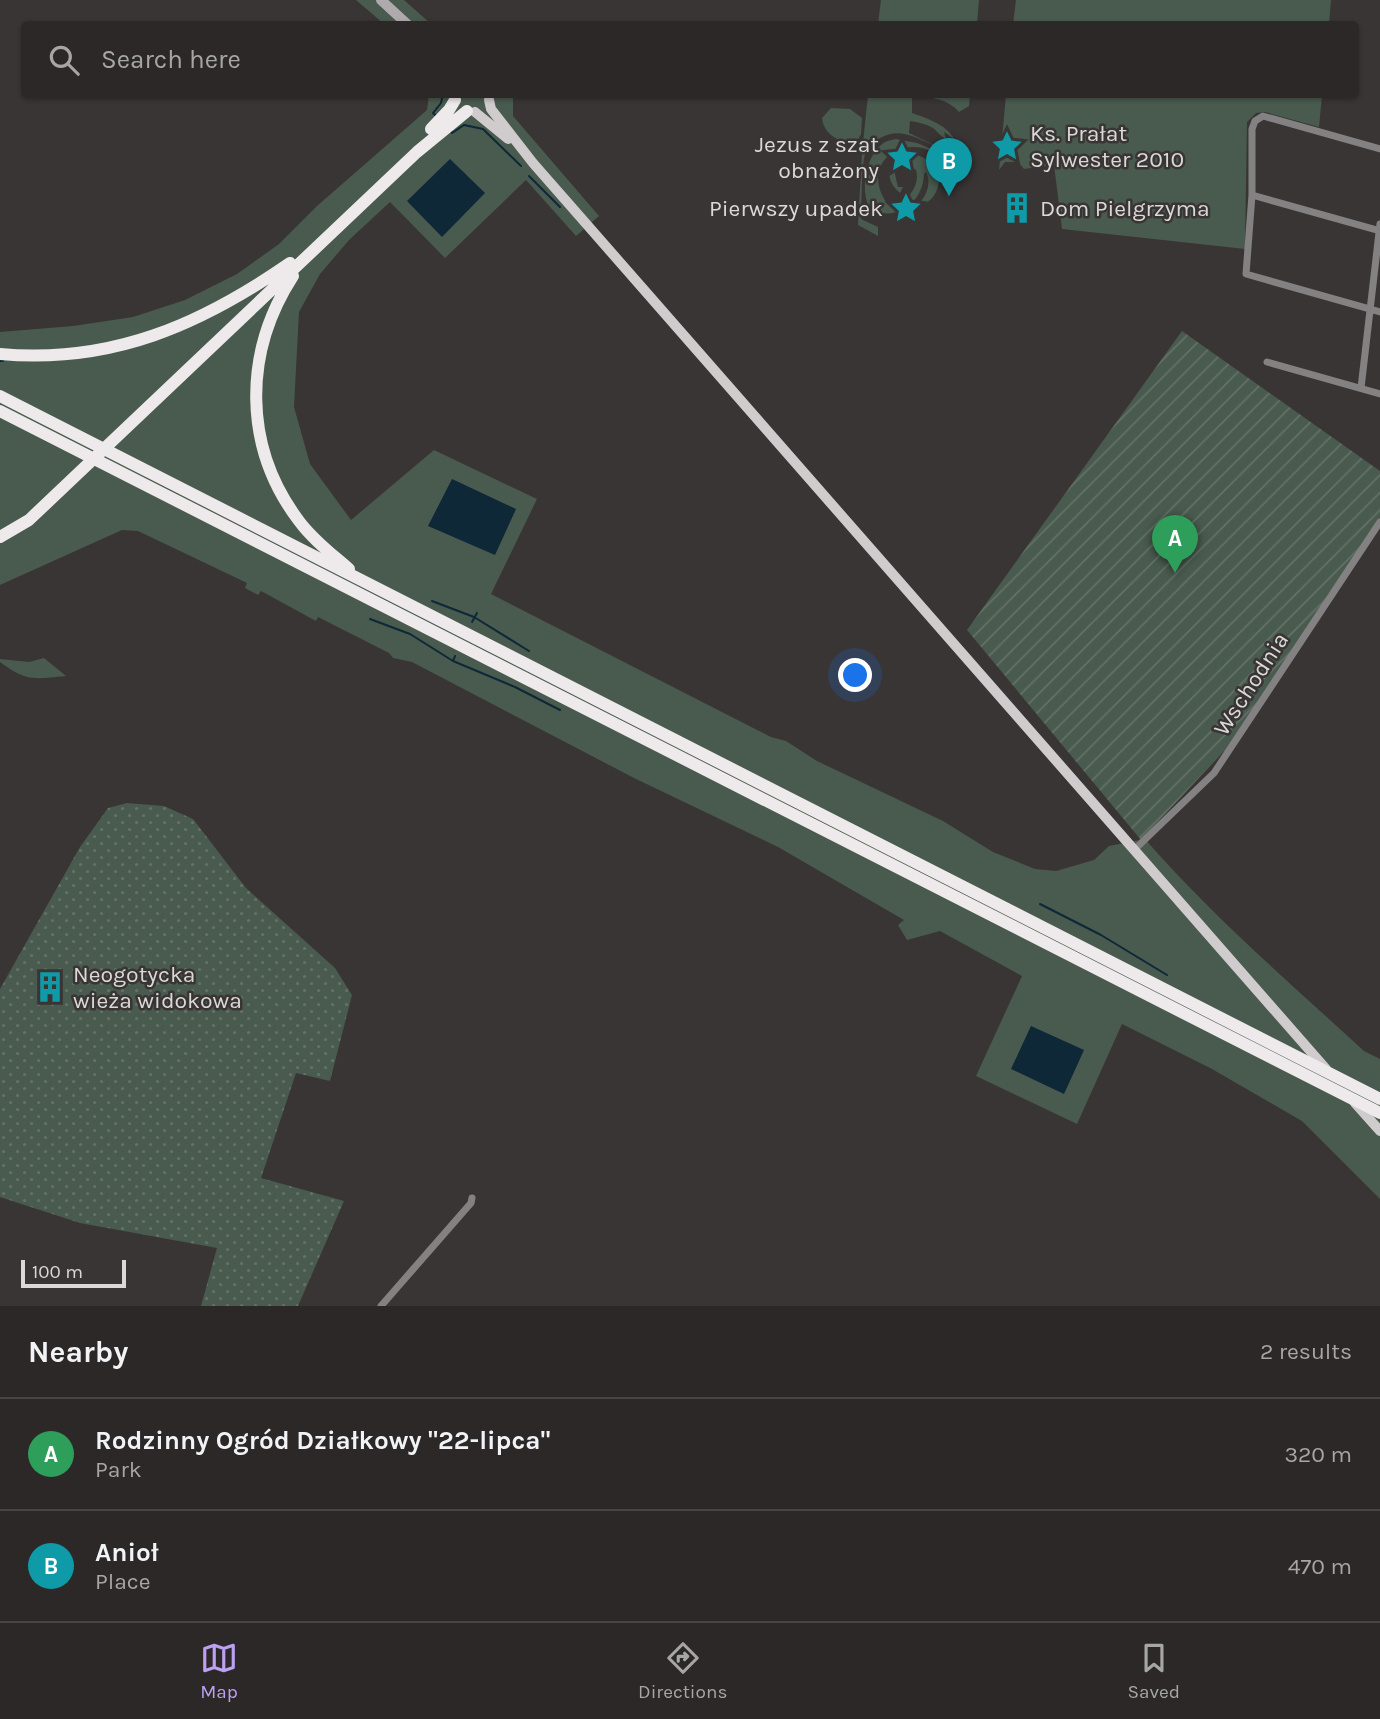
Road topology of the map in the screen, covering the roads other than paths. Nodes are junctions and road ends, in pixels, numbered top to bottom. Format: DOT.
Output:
graph roads {
  1 [pos="381,0"];
  2 [pos="403,21"];
  3 [pos="454,98"];
  4 [pos="456,98"];
  5 [pos="489,98"];
  6 [pos="490,98"];
  7 [pos="471,112"];
  8 [pos="1380,149"];
  9 [pos="528,157"];
  10 [pos="1252,195"];
  11 [pos="1380,224"];
  12 [pos="1380,231"];
  13 [pos="297,262"];
  14 [pos="1371,310"];
  15 [pos="1380,312"];
  16 [pos="0,354"];
  17 [pos="1267,362"];
  18 [pos="1361,388"];
  19 [pos="1380,394"];
  20 [pos="0,397"];
  21 [pos="0,411"];
  22 [pos="0,417"];
  23 [pos="22,422"];
  24 [pos="71,474"];
  25 [pos="1380,523"];
  26 [pos="0,528"];
  27 [pos="0,537"];
  28 [pos="370,586"];
  29 [pos="1134,850"];
  30 [pos="1380,1099"];
  31 [pos="1380,1114"];
  32 [pos="1380,1131"];
  33 [pos="472,1198"];
  34 [pos="381,1306"];
  1 -- 2 [label="main road"];
  3 -- 13 [label="highway"];
  4 -- 7 [label="main road"];
  5 -- 7 [label="main road"];
  6 -- 9 [label="main road"];
  7 -- 9 [label="main road"];
  7 -- 13 [label="highway"];
  8 -- 10 [label="street"];
  9 -- 29 [label="main road"];
  10 -- 12 [label="street"];
  10 -- 14 [label="street"];
  11 -- 12 [label="street"];
  12 -- 14 [label="street"];
  13 -- 16 [label="highway"];
  13 -- 24 [label="highway"];
  13 -- 28 [label="highway"];
  14 -- 15 [label="street"];
  14 -- 18 [label="street"];
  17 -- 18 [label="street"];
  18 -- 19 [label="street"];
  20 -- 28 [label="highway"];
  21 -- 23 [label="highway"];
  22 -- 23 [label="highway"];
  23 -- 31 [label="highway"];
  24 -- 26 [label="highway"];
  24 -- 27 [label="highway"];
  25 -- 29 [label="street, Wschodnia"];
  28 -- 30 [label="highway"];
  29 -- 32 [label="main road"];
  33 -- 34 [label="street"];
}
